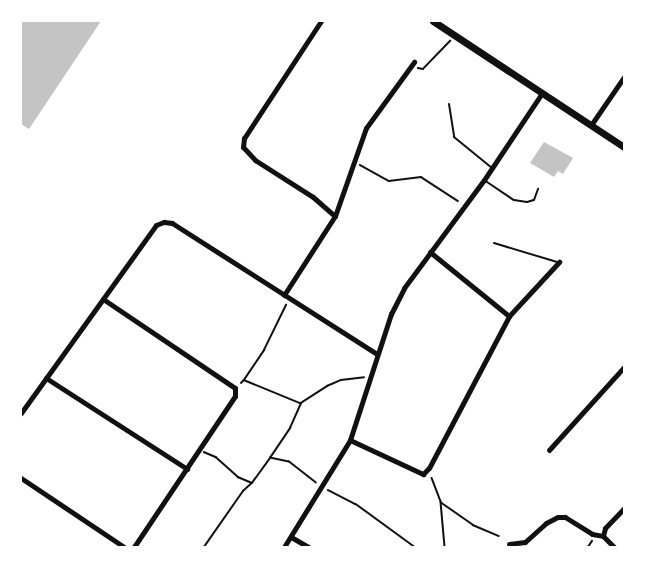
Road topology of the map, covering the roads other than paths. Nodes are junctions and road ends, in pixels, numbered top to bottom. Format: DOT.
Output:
graph roads {
  1 [pos="321,21"];
  2 [pos="434,21"];
  3 [pos="412,64"];
  4 [pos="624,77"];
  5 [pos="542,93"];
  6 [pos="449,104"];
  7 [pos="591,125"];
  8 [pos="624,147"];
  9 [pos="492,168"];
  10 [pos="484,180"];
  11 [pos="538,189"];
  12 [pos="336,216"];
  13 [pos="494,243"];
  14 [pos="430,252"];
  15 [pos="559,262"];
  16 [pos="284,296"];
  17 [pos="103,299"];
  18 [pos="509,316"];
  19 [pos="377,354"];
  20 [pos="624,367"];
  21 [pos="46,378"];
  22 [pos="21,413"];
  23 [pos="350,440"];
  24 [pos="549,450"];
  25 [pos="187,469"];
  26 [pos="21,478"];
  27 [pos="624,508"];
  28 [pos="603,536"];
  29 [pos="291,537"];
  30 [pos="509,544"];
  31 [pos="124,547"];
  32 [pos="134,547"];
  33 [pos="284,547"];
  34 [pos="308,547"];
  35 [pos="614,547"];
  1 -- 12 [label="street"];
  2 -- 5 [label="main road"];
  3 -- 12 [label="street"];
  4 -- 7 [label="street"];
  5 -- 7 [label="main road"];
  5 -- 9 [label="street"];
  6 -- 9 [label="lane"];
  7 -- 8 [label="main road"];
  9 -- 10 [label="street"];
  10 -- 11 [label="lane"];
  10 -- 14 [label="street"];
  12 -- 16 [label="street"];
  13 -- 15 [label="lane"];
  14 -- 18 [label="street"];
  14 -- 19 [label="street"];
  15 -- 18 [label="street"];
  16 -- 17 [label="street"];
  16 -- 19 [label="street"];
  17 -- 21 [label="street"];
  17 -- 25 [label="street"];
  18 -- 23 [label="street"];
  19 -- 23 [label="street"];
  20 -- 24 [label="street"];
  21 -- 22 [label="street"];
  21 -- 25 [label="street"];
  23 -- 29 [label="street"];
  25 -- 32 [label="street"];
  26 -- 31 [label="street"];
  27 -- 28 [label="street"];
  28 -- 30 [label="street"];
  28 -- 35 [label="street"];
  29 -- 33 [label="street"];
  29 -- 34 [label="street"];
}
